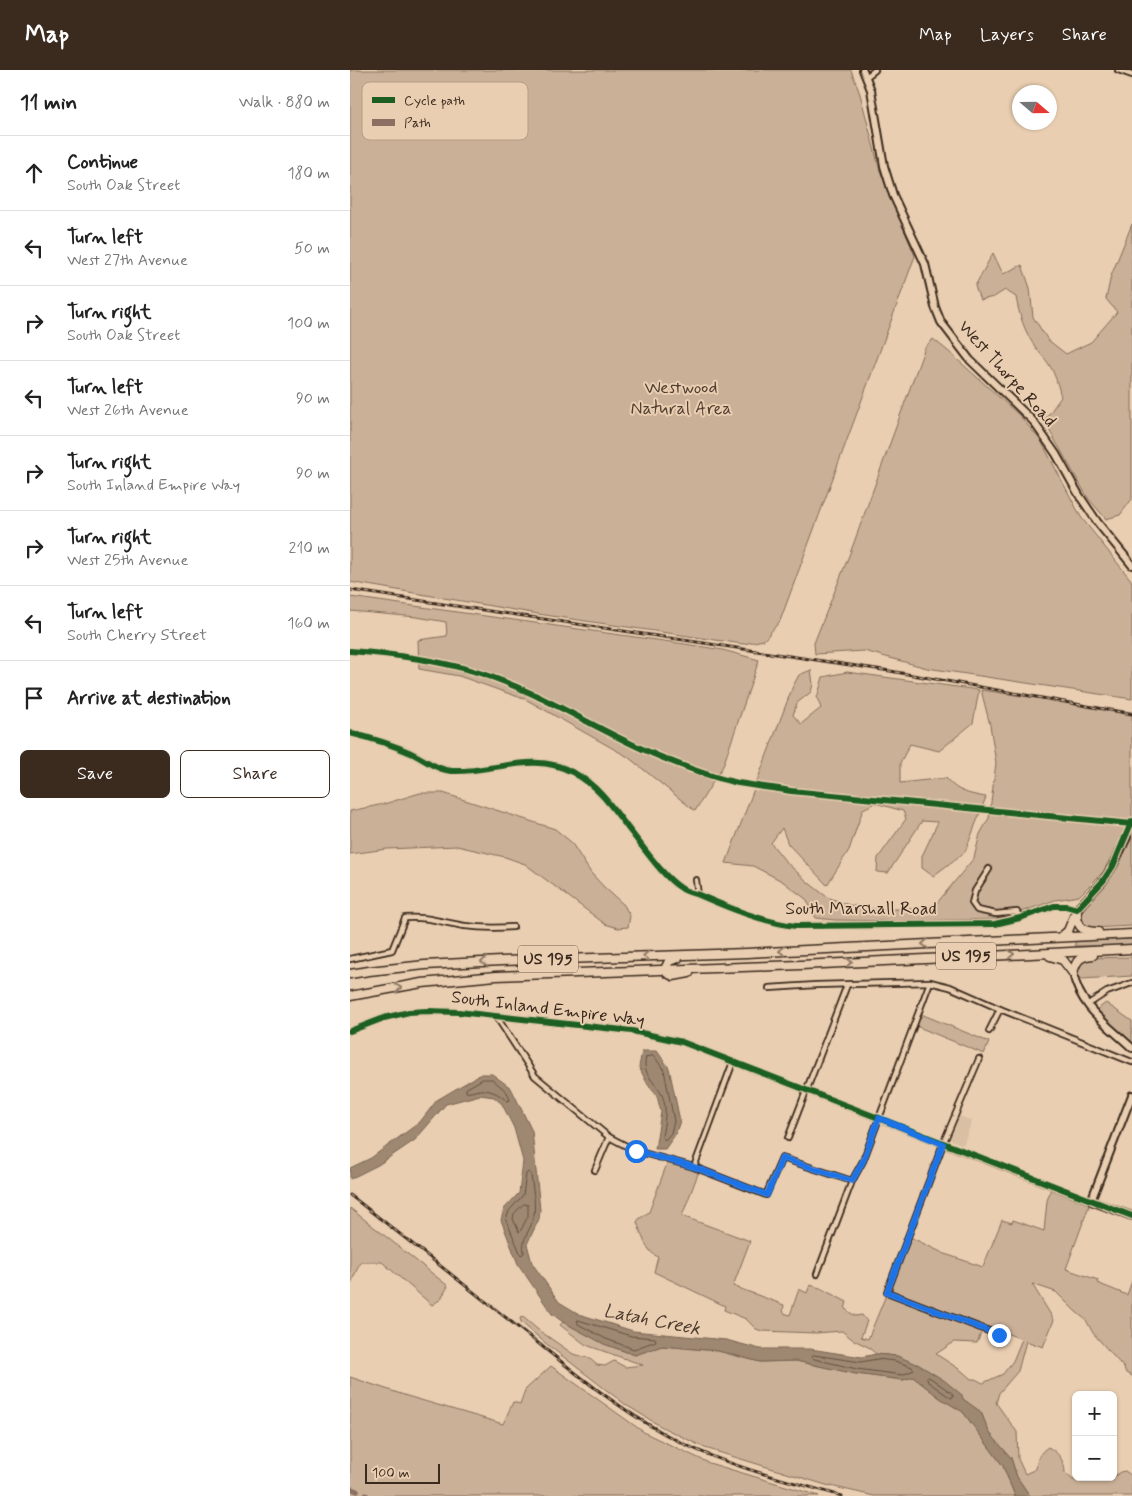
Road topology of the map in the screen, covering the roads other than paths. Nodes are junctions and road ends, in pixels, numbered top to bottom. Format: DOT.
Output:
graph roads {
  1 [pos="875,70"];
  2 [pos="1118,70"];
  3 [pos="865,73"];
  4 [pos="1132,75"];
  5 [pos="1132,565"];
  6 [pos="350,733"];
  7 [pos="1126,837"];
  8 [pos="989,869"];
  9 [pos="696,880"];
  10 [pos="698,895"];
  11 [pos="1077,909"];
  12 [pos="1020,918"];
  13 [pos="513,927"];
  14 [pos="1132,930"];
  15 [pos="1132,934"];
  16 [pos="1061,938"];
  17 [pos="1132,949"];
  18 [pos="748,953"];
  19 [pos="1132,953"];
  20 [pos="1032,954"];
  21 [pos="350,959"];
  22 [pos="666,970"];
  23 [pos="1073,973"];
  24 [pos="350,974"];
  25 [pos="930,982"];
  26 [pos="1132,984"];
  27 [pos="847,985"];
  28 [pos="769,988"];
  29 [pos="350,996"];
  30 [pos="1086,1005"];
  31 [pos="1000,1009"];
  32 [pos="496,1016"];
  33 [pos="350,1031"];
  34 [pos="989,1031"];
  35 [pos="1132,1048"];
  36 [pos="979,1059"];
  37 [pos="733,1062"];
  38 [pos="1132,1062"];
  39 [pos="806,1091"];
  40 [pos="1132,1095"];
  41 [pos="879,1118"];
  42 [pos="609,1137"];
  43 [pos="788,1138"];
  44 [pos="943,1144"];
  45 [pos="694,1167"];
  46 [pos="595,1170"];
  47 [pos="852,1181"];
  48 [pos="1091,1200"];
  49 [pos="1132,1216"];
  50 [pos="817,1274"];
  51 [pos="999,1335"];
  1 -- 3 [label="street"];
  2 -- 4 [label="street"];
  3 -- 5 [label="street, West Thorpe Road"];
  6 -- 10 [label="street, South Marshall Road"];
  7 -- 11 [label="street"];
  8 -- 12 [label="street"];
  9 -- 10 [label="street"];
  10 -- 12 [label="street, South Marshall Road"];
  11 -- 12 [label="street, South Marshall Road"];
  11 -- 14 [label="highway"];
  11 -- 16 [label="highway"];
  13 -- 21 [label="street"];
  15 -- 16 [label="highway, US 195"];
  16 -- 18 [label="highway, US 195, one-way"];
  17 -- 20 [label="highway, US 195"];
  18 -- 22 [label="highway"];
  18 -- 24 [label="highway, US 195, one-way"];
  19 -- 23 [label="highway"];
  22 -- 20 [label="highway, US 195, one-way"];
  20 -- 23 [label="highway"];
  29 -- 22 [label="highway, US 195, one-way"];
  23 -- 30 [label="street"];
  25 -- 27 [label="street"];
  25 -- 31 [label="street"];
  25 -- 41 [label="street"];
  26 -- 30 [label="street"];
  27 -- 28 [label="street"];
  27 -- 39 [label="street"];
  30 -- 35 [label="street"];
  31 -- 34 [label="street"];
  31 -- 38 [label="street"];
  32 -- 33 [label="street, South Inland Empire Way"];
  32 -- 37 [label="street, South Inland Empire Way"];
  32 -- 42 [label="street"];
  36 -- 44 [label="street"];
  37 -- 39 [label="street, South Inland Empire Way"];
  37 -- 45 [label="street"];
  39 -- 41 [label="street, South Inland Empire Way"];
  39 -- 43 [label="street"];
  40 -- 48 [label="street"];
  41 -- 44 [label="street, South Inland Empire Way"];
  41 -- 47 [label="street"];
  42 -- 45 [label="street"];
  42 -- 46 [label="street"];
  44 -- 48 [label="street, South Inland Empire Way"];
  44 -- 51 [label="street"];
  45 -- 47 [label="street"];
  47 -- 50 [label="street"];
  48 -- 49 [label="street, South Inland Empire Way"];
}
